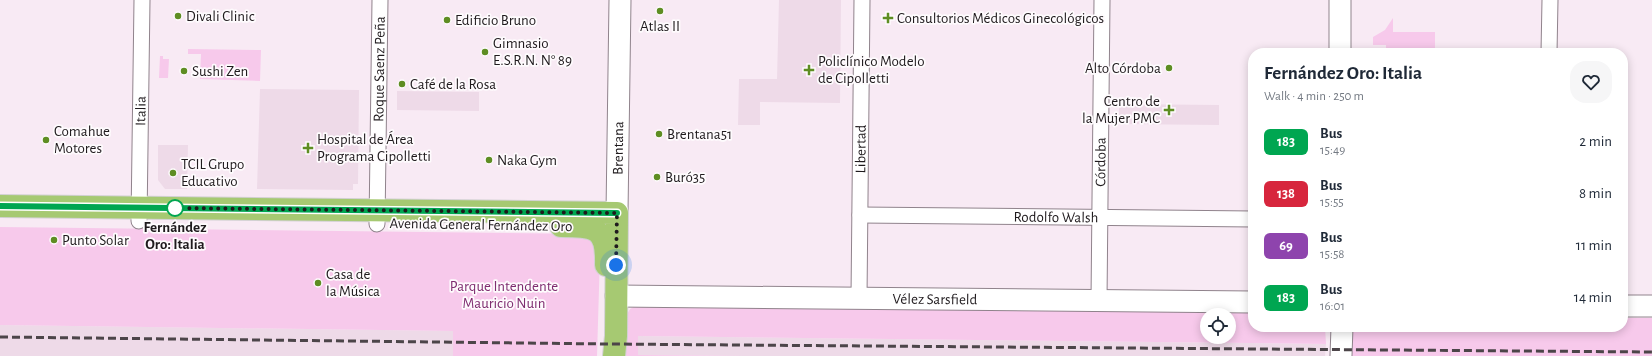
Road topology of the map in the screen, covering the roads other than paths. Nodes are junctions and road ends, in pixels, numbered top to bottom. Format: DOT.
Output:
graph roads {
  1 [pos="142,0"];
  2 [pos="380,0"];
  3 [pos="620,0"];
  4 [pos="862,0"];
  5 [pos="1102,0"];
  6 [pos="1340,0"];
  7 [pos="1550,0"];
  8 [pos="1340,48"];
  9 [pos="1549,48"];
  10 [pos="0,206"];
  11 [pos="139,214"];
  12 [pos="860,215"];
  13 [pos="617,216"];
  14 [pos="377,217"];
  15 [pos="1100,217"];
  16 [pos="0,219"];
  17 [pos="1248,219"];
  18 [pos="455,225"];
  19 [pos="616,296"];
  20 [pos="859,298"];
  21 [pos="1099,300"];
  22 [pos="1248,302"];
  23 [pos="1628,306"];
  24 [pos="1652,306"];
  25 [pos="1332,332"];
  26 [pos="1342,332"];
  27 [pos="602,356"];
  28 [pos="614,356"];
  29 [pos="1331,356"];
  30 [pos="1341,356"];
  1 -- 11 [label="street, Italia"];
  2 -- 14 [label="street, Roque Saenz Peña"];
  3 -- 13 [label="street, Brentana"];
  4 -- 12 [label="street, Libertad"];
  5 -- 15 [label="street, Córdoba"];
  6 -- 8 [label="street"];
  7 -- 9 [label="street"];
  10 -- 11 [label="main road, Avenida General Fernández Oro"];
  11 -- 14 [label="main road, Avenida General Fernández Oro"];
  11 -- 16 [label="main road, Avenida General Fernández Oro"];
  12 -- 15 [label="street, Rodolfo Walsh"];
  12 -- 20 [label="street, Libertad"];
  13 -- 14 [label="main road, Avenida General Fernández Oro"];
  13 -- 18 [label="main road"];
  13 -- 19 [label="main road, Brentana"];
  14 -- 18 [label="main road, Avenida General Fernández Oro"];
  15 -- 17 [label="street, Rodolfo Walsh"];
  15 -- 21 [label="street, Córdoba"];
  18 -- 27 [label="main road, Avenida General Fernández Oro"];
  19 -- 20 [label="street, Vélez Sarsfield"];
  19 -- 28 [label="main road, Brentana"];
  20 -- 21 [label="street, Vélez Sarsfield"];
  21 -- 22 [label="street, Vélez Sarsfield"];
  23 -- 24 [label="street"];
  25 -- 29 [label="street"];
  26 -- 30 [label="street"];
}
